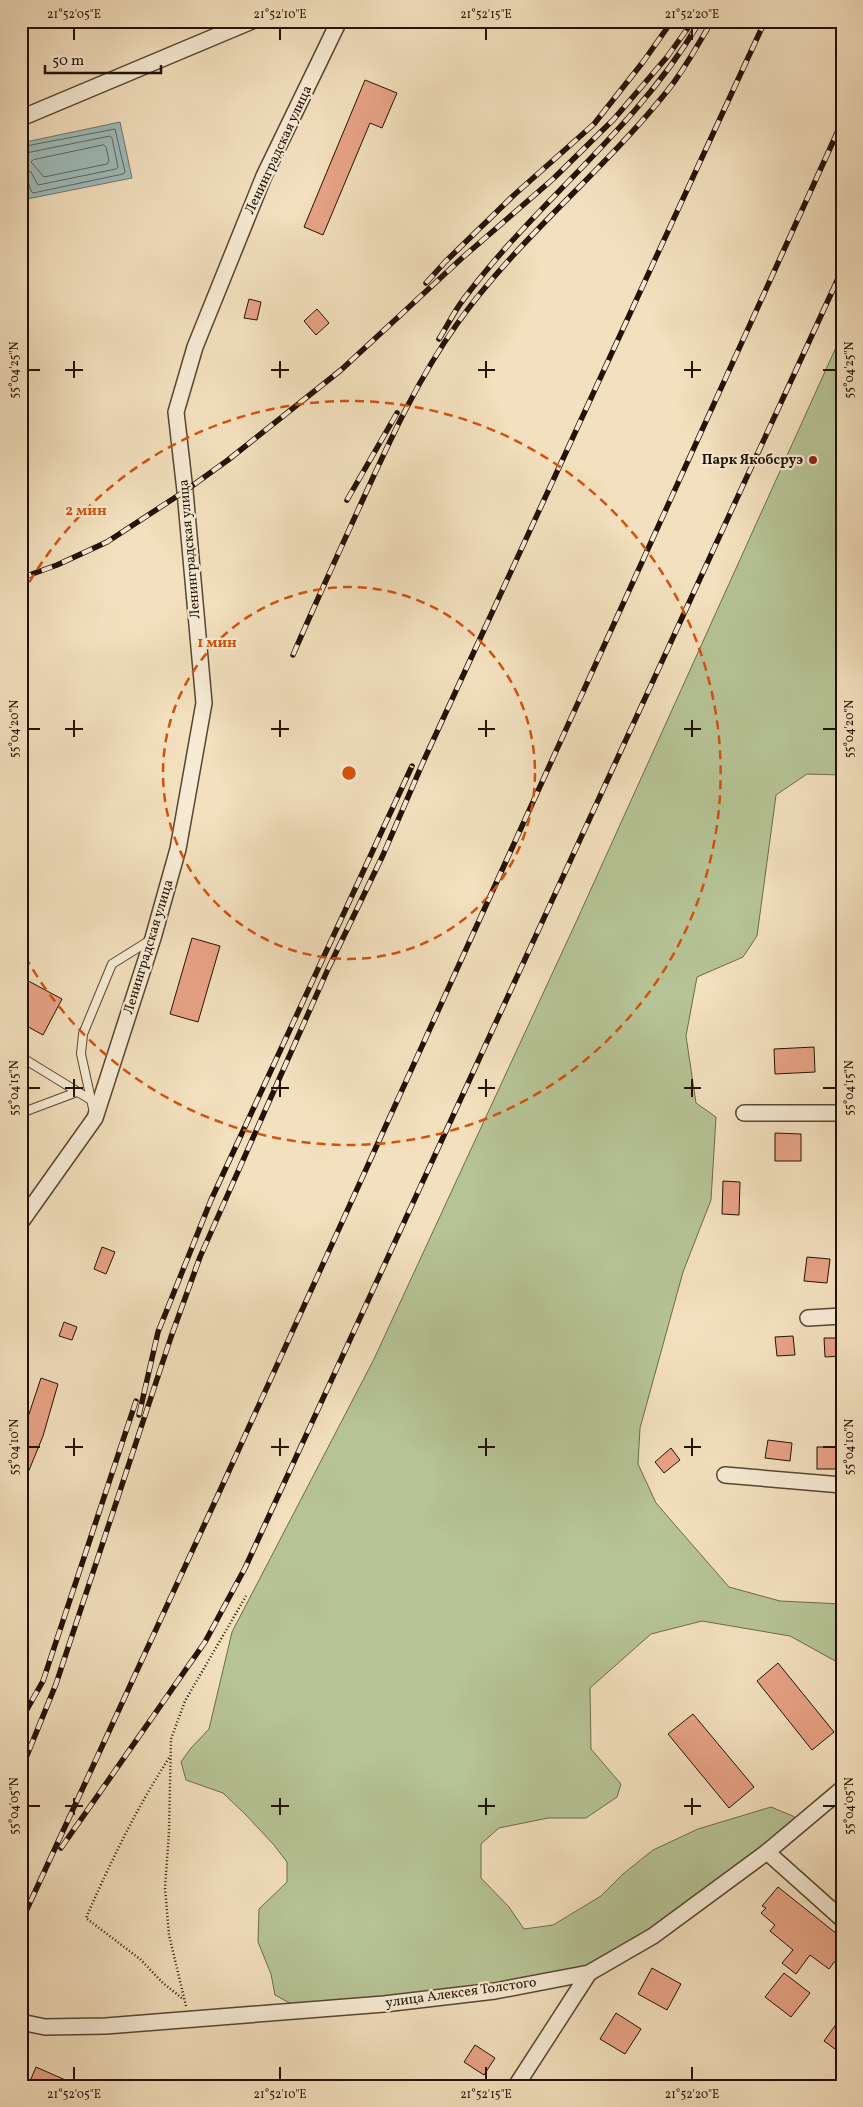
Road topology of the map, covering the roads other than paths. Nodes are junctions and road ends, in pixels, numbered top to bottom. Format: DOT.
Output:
graph roads {
  1 [pos="252,21"];
  2 [pos="339,21"];
  3 [pos="21,118"];
  4 [pos="153,938"];
  5 [pos="21,1057"];
  6 [pos="77,1092"];
  7 [pos="91,1100"];
  8 [pos="842,1112"];
  9 [pos="21,1113"];
  10 [pos="744,1113"];
  11 [pos="94,1118"];
  12 [pos="21,1222"];
  13 [pos="842,1316"];
  14 [pos="808,1318"];
  15 [pos="725,1475"];
  16 [pos="842,1485"];
  17 [pos="842,1790"];
  18 [pos="767,1852"];
  19 [pos="842,1919"];
  20 [pos="589,1973"];
  21 [pos="21,2022"];
  22 [pos="516,2086"];
  1 -- 3 [label="street"];
  2 -- 4 [label="street, Ленинградская улица"];
  4 -- 7 [label="lane"];
  4 -- 11 [label="street, Ленинградская улица"];
  5 -- 6 [label="lane"];
  6 -- 7 [label="lane"];
  6 -- 9 [label="lane"];
  7 -- 11 [label="lane"];
  8 -- 10 [label="street"];
  11 -- 12 [label="street, Ленинградская улица"];
  13 -- 14 [label="street"];
  15 -- 16 [label="street"];
  17 -- 18 [label="street, улица Алексея Толстого"];
  18 -- 19 [label="street"];
  18 -- 20 [label="street, улица Алексея Толстого"];
  20 -- 21 [label="street, улица Алексея Толстого"];
  20 -- 22 [label="street"];
}
